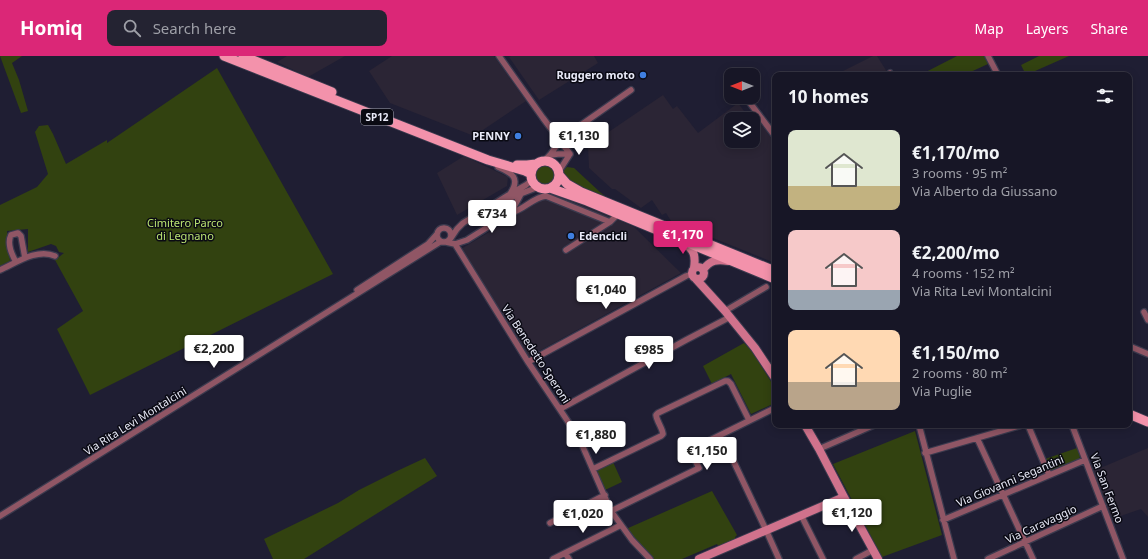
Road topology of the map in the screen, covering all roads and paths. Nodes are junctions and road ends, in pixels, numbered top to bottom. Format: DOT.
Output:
graph roads {
  1 [pos="224,56"];
  2 [pos="242,56"];
  3 [pos="249,56"];
  4 [pos="500,56"];
  5 [pos="988,56"];
  6 [pos="996,72"];
  7 [pos="307,82"];
  8 [pos="631,90"];
  9 [pos="751,104"];
  10 [pos="772,132"];
  11 [pos="560,141"];
  12 [pos="570,154"];
  13 [pos="475,155"];
  14 [pos="543,160"];
  15 [pos="559,174"];
  16 [pos="534,180"];
  17 [pos="550,188"];
  18 [pos="510,194"];
  19 [pos="520,196"];
  20 [pos="531,203"];
  21 [pos="491,206"];
  22 [pos="510,213"];
  23 [pos="618,214"];
  24 [pos="610,222"];
  25 [pos="463,223"];
  26 [pos="445,228"];
  27 [pos="437,234"];
  28 [pos="679,240"];
  29 [pos="447,241"];
  30 [pos="455,244"];
  31 [pos="566,250"];
  32 [pos="54,256"];
  33 [pos="24,258"];
  34 [pos="16,262"];
  35 [pos="736,263"];
  36 [pos="772,269"];
  37 [pos="0,270"];
  38 [pos="697,273"];
  39 [pos="772,277"];
  40 [pos="766,287"];
  41 [pos="1144,312"];
  42 [pos="727,314"];
  43 [pos="1148,320"];
  44 [pos="1132,347"];
  45 [pos="1148,354"];
  46 [pos="528,362"];
  47 [pos="772,374"];
  48 [pos="560,409"];
  49 [pos="772,409"];
  50 [pos="1132,415"];
  51 [pos="749,420"];
  52 [pos="1132,420"];
  53 [pos="1148,422"];
  54 [pos="1148,427"];
  55 [pos="807,428"];
  56 [pos="867,428"];
  57 [pos="919,428"];
  58 [pos="1012,428"];
  59 [pos="1029,428"];
  60 [pos="1073,428"];
  61 [pos="977,438"];
  62 [pos="819,449"];
  63 [pos="925,453"];
  64 [pos="732,458"];
  65 [pos="1085,460"];
  66 [pos="593,469"];
  67 [pos="1049,475"];
  68 [pos="1004,495"];
  69 [pos="604,496"];
  70 [pos="844,497"];
  71 [pos="1103,506"];
  72 [pos="611,511"];
  73 [pos="0,512"];
  74 [pos="801,515"];
  75 [pos="0,516"];
  76 [pos="943,520"];
  77 [pos="550,523"];
  78 [pos="621,525"];
  79 [pos="766,530"];
  80 [pos="1025,542"];
  81 [pos="873,550"];
  82 [pos="565,553"];
  83 [pos="717,556"];
  84 [pos="1121,558"];
  85 [pos="553,559"];
  86 [pos="569,559"];
  87 [pos="650,559"];
  88 [pos="699,559"];
  89 [pos="779,559"];
  90 [pos="823,559"];
  91 [pos="856,559"];
  92 [pos="878,559"];
  93 [pos="954,559"];
  94 [pos="988,559"];
  95 [pos="1033,559"];
  1 -- 13 [label="main road, SP12"];
  2 -- 7 [label="main road, SP12"];
  3 -- 7 [label="street"];
  4 -- 11 [label="street"];
  5 -- 6 [label="street"];
  7 -- 14 [label="main road, SP12"];
  8 -- 11 [label="street"];
  9 -- 10 [label="street"];
  11 -- 12 [label="street"];
  11 -- 14 [label="street"];
  12 -- 14 [label="street"];
  12 -- 15 [label="street"];
  13 -- 16 [label="main road, SP12"];
  13 -- 18 [label="street"];
  14 -- 15 [label="main road"];
  14 -- 16 [label="main road"];
  15 -- 17 [label="main road"];
  15 -- 36 [label="main road"];
  16 -- 17 [label="main road"];
  16 -- 18 [label="street, Via Rita Levi Montalcini"];
  16 -- 19 [label="street, Via Rita Levi Montalcini"];
  17 -- 23 [label="main road"];
  18 -- 21 [label="street, Via Rita Levi Montalcini"];
  19 -- 20 [label="street"];
  19 -- 21 [label="street, Via Rita Levi Montalcini"];
  19 -- 22 [label="street"];
  20 -- 22 [label="street"];
  20 -- 24 [label="street"];
  21 -- 25 [label="street, Via Rita Levi Montalcini"];
  22 -- 30 [label="street"];
  23 -- 24 [label="street"];
  23 -- 28 [label="main road"];
  24 -- 31 [label="street"];
  25 -- 26 [label="street, Via Rita Levi Montalcini"];
  25 -- 29 [label="street, Via Rita Levi Montalcini"];
  26 -- 27 [label="street"];
  26 -- 29 [label="street"];
  27 -- 29 [label="street"];
  27 -- 73 [label="street, Via Rita Levi Montalcini"];
  28 -- 35 [label="main road"];
  28 -- 38 [label="street"];
  29 -- 30 [label="street"];
  29 -- 75 [label="street, Via Rita Levi Montalcini"];
  30 -- 46 [label="street, Via Benedetto Speroni"];
  32 -- 33 [label="street"];
  33 -- 34 [label="street"];
  33 -- 34 [label="street"];
  34 -- 37 [label="street"];
  35 -- 38 [label="street"];
  35 -- 39 [label="main road"];
  38 -- 42 [label="street"];
  38 -- 46 [label="street"];
  40 -- 42 [label="street"];
  41 -- 43 [label="street"];
  42 -- 47 [label="street"];
  42 -- 48 [label="street"];
  44 -- 45 [label="street"];
  46 -- 48 [label="street, Via Benedetto Speroni"];
  48 -- 66 [label="street, Via Benedetto Speroni"];
  49 -- 51 [label="street"];
  50 -- 53 [label="main road"];
  51 -- 66 [label="street"];
  51 -- 72 [label="street"];
  52 -- 54 [label="main road"];
  55 -- 62 [label="street"];
  56 -- 62 [label="street"];
  57 -- 63 [label="street"];
  58 -- 61 [label="street"];
  59 -- 67 [label="street"];
  60 -- 65 [label="street, Via San Fermo"];
  61 -- 63 [label="street"];
  61 -- 68 [label="street"];
  62 -- 70 [label="street"];
  63 -- 76 [label="street"];
  64 -- 79 [label="street"];
  65 -- 67 [label="street, Via Giovanni Segantini"];
  65 -- 71 [label="street, Via San Fermo"];
  66 -- 69 [label="street, Via Benedetto Speroni"];
  67 -- 68 [label="street, Via Giovanni Segantini"];
  68 -- 76 [label="street, Via Giovanni Segantini"];
  68 -- 80 [label="street"];
  69 -- 72 [label="street, Via Benedetto Speroni"];
  69 -- 77 [label="street"];
  70 -- 74 [label="street"];
  70 -- 81 [label="street"];
  71 -- 80 [label="street, Via Caravaggio"];
  71 -- 84 [label="street, Via San Fermo"];
  72 -- 78 [label="street, Via Benedetto Speroni"];
  74 -- 79 [label="street"];
  74 -- 90 [label="street"];
  76 -- 93 [label="street"];
  78 -- 82 [label="street"];
  78 -- 87 [label="street, Via Benedetto Speroni"];
  79 -- 83 [label="street"];
  79 -- 89 [label="street"];
  80 -- 94 [label="street, Via Caravaggio"];
  80 -- 95 [label="street"];
  81 -- 91 [label="street"];
  81 -- 92 [label="street"];
  82 -- 85 [label="street"];
  82 -- 86 [label="street"];
  83 -- 88 [label="street"];
}
